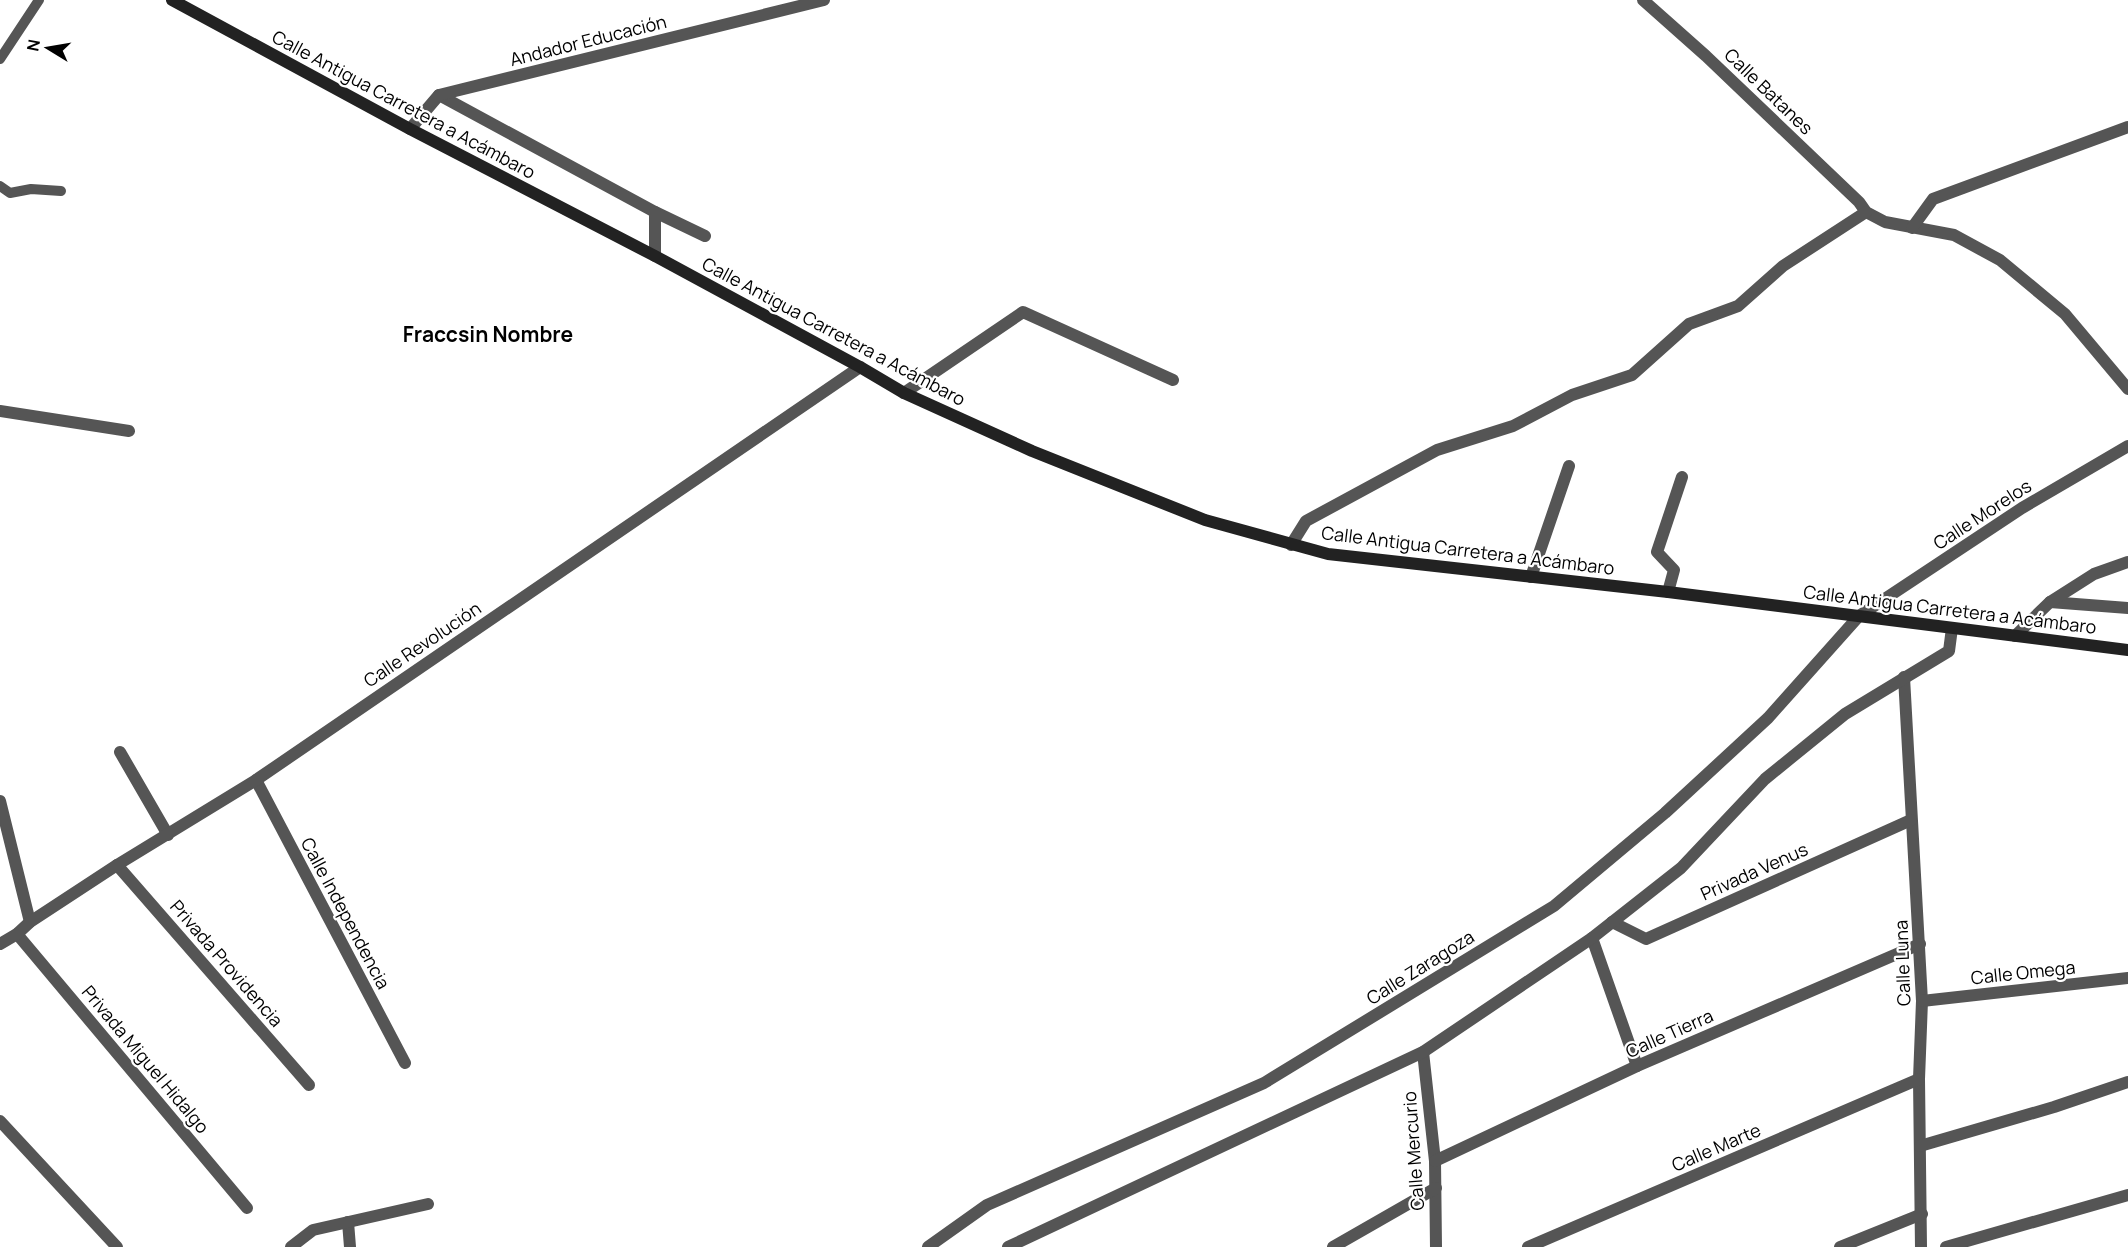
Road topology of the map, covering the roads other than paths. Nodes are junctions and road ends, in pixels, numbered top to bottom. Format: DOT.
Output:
graph roads {
  1 [pos="39,0"];
  2 [pos="172,0"];
  3 [pos="824,0"];
  4 [pos="1642,0"];
  5 [pos="0,59"];
  6 [pos="439,95"];
  7 [pos="2128,127"];
  8 [pos="410,129"];
  9 [pos="0,186"];
  10 [pos="61,191"];
  11 [pos="656,212"];
  12 [pos="1866,212"];
  13 [pos="1912,228"];
  14 [pos="705,236"];
  15 [pos="655,256"];
  16 [pos="860,367"];
  17 [pos="1173,380"];
  18 [pos="2128,389"];
  19 [pos="904,393"];
  20 [pos="0,411"];
  21 [pos="129,431"];
  22 [pos="2128,446"];
  23 [pos="1569,466"];
  24 [pos="1682,477"];
  25 [pos="1291,545"];
  26 [pos="2128,562"];
  27 [pos="1531,577"];
  28 [pos="1668,592"];
  29 [pos="2050,602"];
  30 [pos="2128,608"];
  31 [pos="1859,616"];
  32 [pos="1952,628"];
  33 [pos="2015,636"];
  34 [pos="2128,650"];
  35 [pos="1904,677"];
  36 [pos="120,752"];
  37 [pos="256,780"];
  38 [pos="0,801"];
  39 [pos="1911,820"];
  40 [pos="168,835"];
  41 [pos="117,865"];
  42 [pos="30,921"];
  43 [pos="1612,922"];
  44 [pos="17,934"];
  45 [pos="1592,938"];
  46 [pos="0,944"];
  47 [pos="1920,944"];
  48 [pos="2128,978"];
  49 [pos="1922,1001"];
  50 [pos="1423,1052"];
  51 [pos="405,1063"];
  52 [pos="1637,1066"];
  53 [pos="1918,1079"];
  54 [pos="2128,1082"];
  55 [pos="309,1085"];
  56 [pos="0,1121"];
  57 [pos="1920,1146"];
  58 [pos="1435,1161"];
  59 [pos="1436,1188"];
  60 [pos="2128,1195"];
  61 [pos="428,1204"];
  62 [pos="247,1208"];
  63 [pos="1922,1214"];
  64 [pos="348,1222"];
  65 [pos="117,1247"];
  66 [pos="291,1247"];
  67 [pos="350,1247"];
  68 [pos="928,1247"];
  69 [pos="1008,1247"];
  70 [pos="1333,1247"];
  71 [pos="1436,1247"];
  72 [pos="1528,1247"];
  73 [pos="1840,1247"];
  74 [pos="1921,1247"];
  75 [pos="1946,1247"];
  1 -- 5 [label="lane"];
  2 -- 8 [label="main road, Calle Antigua Carretera a Acámbaro"];
  3 -- 6 [label="street, Andador Educación"];
  4 -- 12 [label="street, Calle Batanes"];
  6 -- 8 [label="street"];
  6 -- 11 [label="street"];
  7 -- 13 [label="street"];
  8 -- 15 [label="main road, Calle Antigua Carretera a Acámbaro"];
  9 -- 10 [label="lane"];
  11 -- 14 [label="street"];
  11 -- 15 [label="street"];
  12 -- 13 [label="street"];
  12 -- 25 [label="street"];
  13 -- 18 [label="street"];
  15 -- 16 [label="main road, Calle Antigua Carretera a Acámbaro"];
  16 -- 19 [label="main road, Calle Antigua Carretera a Acámbaro"];
  16 -- 37 [label="street, Calle Revolución"];
  17 -- 19 [label="street"];
  19 -- 25 [label="main road, Calle Antigua Carretera a Acámbaro"];
  20 -- 21 [label="street"];
  22 -- 31 [label="street, Calle Morelos"];
  23 -- 27 [label="street"];
  24 -- 28 [label="street"];
  25 -- 27 [label="main road, Calle Antigua Carretera a Acámbaro"];
  26 -- 29 [label="street"];
  27 -- 28 [label="main road, Calle Antigua Carretera a Acámbaro"];
  28 -- 31 [label="main road, Calle Antigua Carretera a Acámbaro"];
  29 -- 30 [label="street"];
  29 -- 33 [label="street"];
  31 -- 32 [label="main road, Calle Antigua Carretera a Acámbaro"];
  31 -- 68 [label="street, Calle Zaragoza"];
  32 -- 33 [label="main road, Calle Antigua Carretera a Acámbaro"];
  32 -- 35 [label="street"];
  33 -- 34 [label="main road, Calle Antigua Carretera a Acámbaro"];
  35 -- 39 [label="street, Calle Luna"];
  35 -- 43 [label="street"];
  36 -- 40 [label="street"];
  37 -- 40 [label="street, Calle Revolución"];
  37 -- 51 [label="street, Calle Independencia"];
  38 -- 42 [label="street"];
  39 -- 43 [label="street, Privada Venus"];
  39 -- 47 [label="street, Calle Luna"];
  40 -- 41 [label="street, Calle Revolución"];
  41 -- 42 [label="street, Calle Revolución"];
  41 -- 55 [label="street, Privada Providencia"];
  42 -- 44 [label="street, Calle Revolución"];
  43 -- 45 [label="street"];
  44 -- 46 [label="street, Calle Revolución"];
  44 -- 62 [label="street, Privada Miguel Hidalgo"];
  45 -- 50 [label="street"];
  45 -- 52 [label="street"];
  47 -- 49 [label="street, Calle Luna"];
  47 -- 52 [label="street, Calle Tierra"];
  48 -- 49 [label="street, Calle Omega"];
  49 -- 53 [label="street, Calle Luna"];
  50 -- 58 [label="street, Calle Mercurio"];
  50 -- 69 [label="street"];
  52 -- 58 [label="street, Calle Tierra"];
  53 -- 57 [label="street, Calle Luna"];
  53 -- 72 [label="street, Calle Marte"];
  54 -- 57 [label="street"];
  56 -- 65 [label="street"];
  57 -- 63 [label="street, Calle Luna"];
  58 -- 59 [label="street, Calle Mercurio"];
  59 -- 70 [label="street"];
  59 -- 71 [label="street, Calle Mercurio"];
  60 -- 75 [label="street"];
  61 -- 64 [label="street"];
  63 -- 73 [label="street"];
  63 -- 74 [label="street, Calle Luna"];
  64 -- 66 [label="street"];
  64 -- 67 [label="street"];
}
